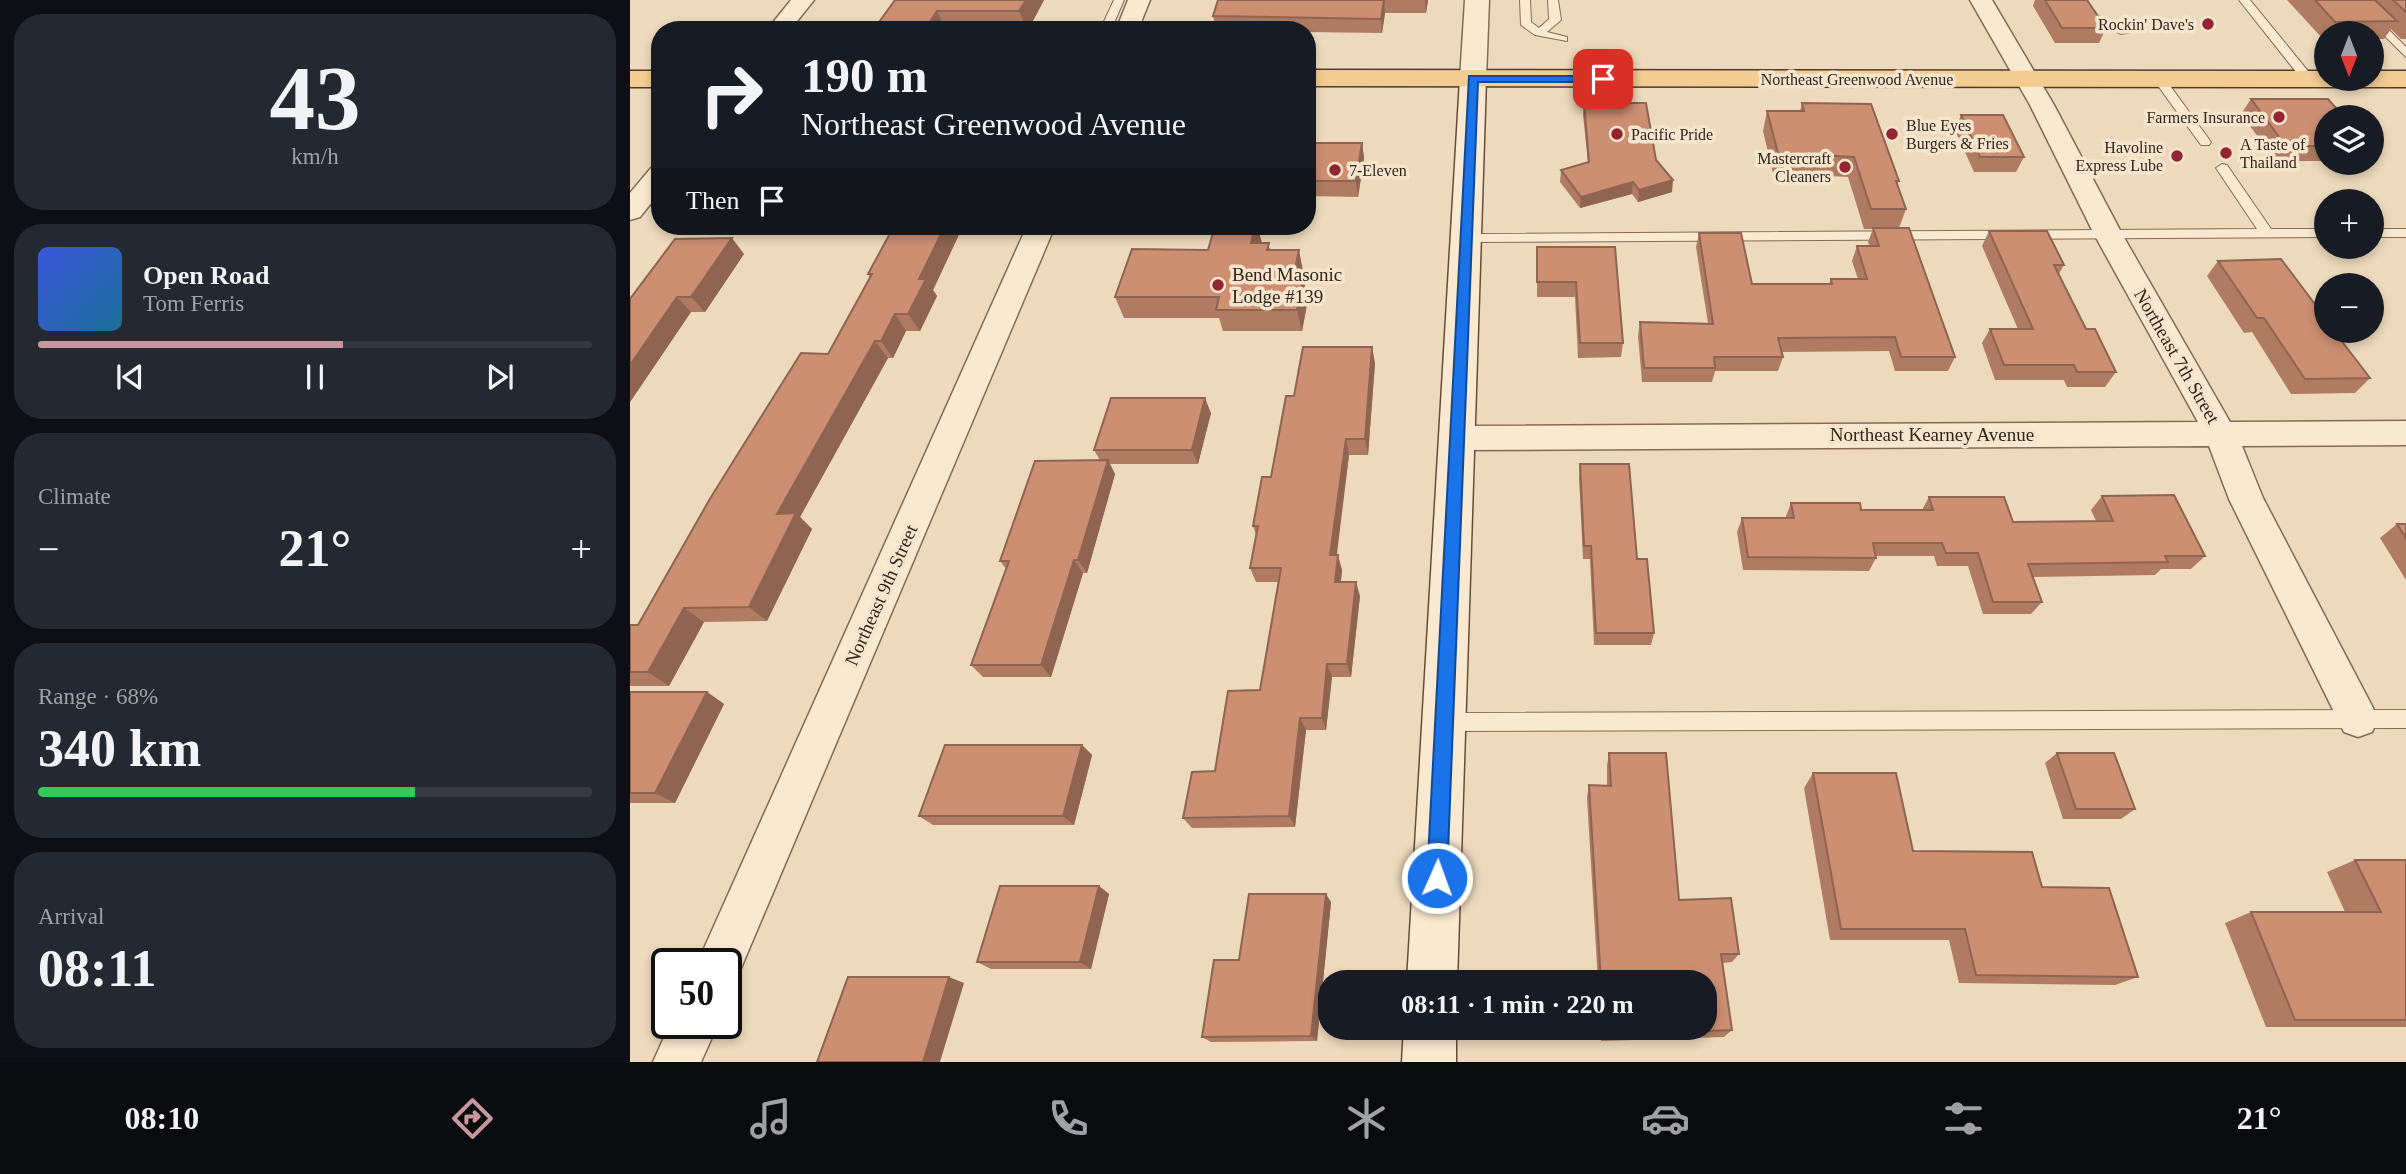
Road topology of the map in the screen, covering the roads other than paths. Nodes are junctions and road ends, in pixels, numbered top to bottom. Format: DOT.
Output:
graph roads {
  1 [pos="803,0"];
  2 [pos="1119,0"];
  3 [pos="1139,0"];
  4 [pos="1478,0"];
  5 [pos="1525,0"];
  6 [pos="1553,0"];
  7 [pos="1981,0"];
  8 [pos="2244,0"];
  9 [pos="2353,0"];
  10 [pos="2099,19"];
  11 [pos="786,21"];
  12 [pos="1109,21"];
  13 [pos="1131,21"];
  14 [pos="2125,32"];
  15 [pos="1539,33"];
  16 [pos="1563,39"];
  17 [pos="2406,54"];
  18 [pos="1316,78"];
  19 [pos="630,79"];
  20 [pos="651,79"];
  21 [pos="1473,79"];
  22 [pos="2027,79"];
  23 [pos="2159,79"];
  24 [pos="2308,79"];
  25 [pos="2406,79"];
  26 [pos="2205,142"];
  27 [pos="2222,168"];
  28 [pos="651,185"];
  29 [pos="630,211"];
  30 [pos="2267,233"];
  31 [pos="2314,233"];
  32 [pos="2384,233"];
  33 [pos="2406,233"];
  34 [pos="2108,234"];
  35 [pos="1037,235"];
  36 [pos="1467,238"];
  37 [pos="2220,432"];
  38 [pos="2406,433"];
  39 [pos="1458,438"];
  40 [pos="2358,719"];
  41 [pos="2406,719"];
  42 [pos="1444,722"];
  43 [pos="727,948"];
  44 [pos="1433,970"];
  45 [pos="687,1039"];
  46 [pos="1430,1040"];
  47 [pos="677,1062"];
  48 [pos="1429,1062"];
  1 -- 11 [label="street"];
  2 -- 12 [label="lane"];
  3 -- 13 [label="street"];
  4 -- 21 [label="main road"];
  5 -- 15 [label="lane"];
  6 -- 15 [label="lane"];
  7 -- 22 [label="street, Northeast 7th Street"];
  8 -- 24 [label="lane"];
  9 -- 17 [label="lane"];
  10 -- 14 [label="lane"];
  15 -- 16 [label="lane"];
  18 -- 21 [label="main road, Northeast Greenwood Avenue"];
  19 -- 20 [label="main road"];
  21 -- 22 [label="main road, Northeast Greenwood Avenue"];
  21 -- 36 [label="main road"];
  22 -- 23 [label="main road, Northeast Greenwood Avenue"];
  22 -- 34 [label="street, Northeast 7th Street"];
  23 -- 24 [label="main road, Northeast Greenwood Avenue"];
  23 -- 26 [label="lane"];
  24 -- 25 [label="main road, Northeast Greenwood Avenue"];
  27 -- 30 [label="lane"];
  28 -- 29 [label="street"];
  30 -- 31 [label="lane"];
  30 -- 34 [label="lane"];
  32 -- 33 [label="lane"];
  34 -- 36 [label="lane"];
  34 -- 37 [label="street, Northeast 7th Street"];
  35 -- 43 [label="street, Northeast 9th Street"];
  36 -- 39 [label="main road"];
  37 -- 38 [label="street, Northeast Kearney Avenue"];
  37 -- 39 [label="street, Northeast Kearney Avenue"];
  37 -- 40 [label="street, Northeast 7th Street"];
  39 -- 42 [label="main road"];
  40 -- 41 [label="lane"];
  40 -- 42 [label="lane"];
  42 -- 44 [label="main road"];
  45 -- 47 [label="street"];
  46 -- 48 [label="main road"];
}
